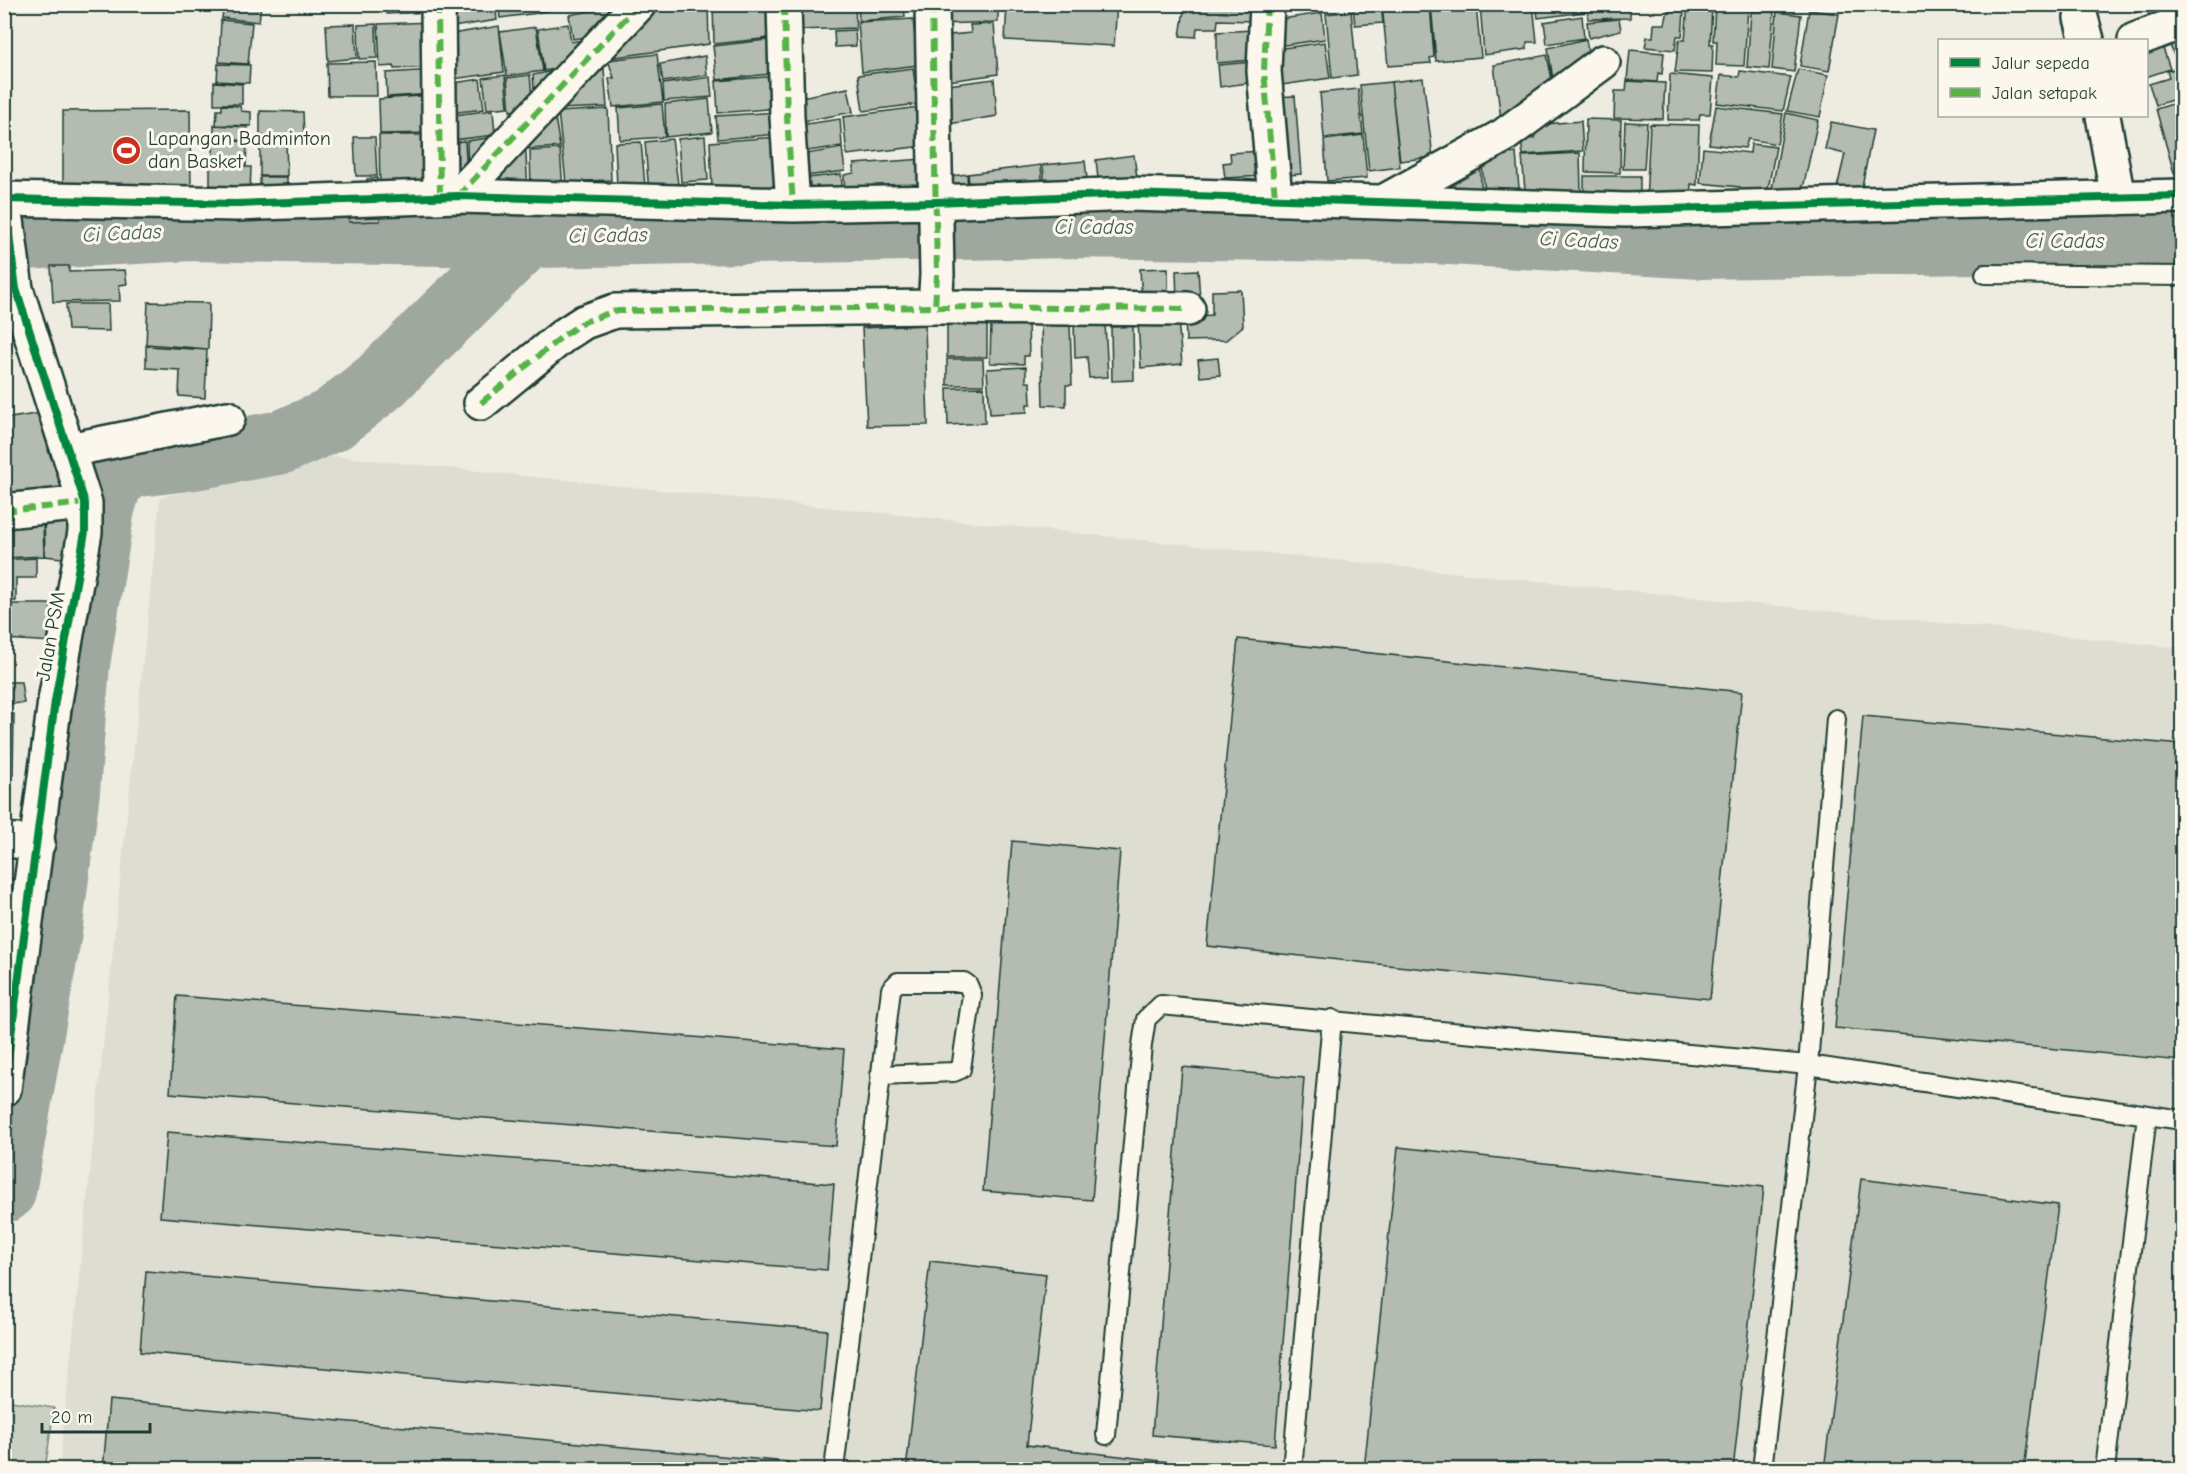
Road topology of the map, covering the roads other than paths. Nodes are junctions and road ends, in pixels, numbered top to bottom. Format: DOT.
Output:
graph roads {
  1 [pos="438,4"];
  2 [pos="639,4"];
  3 [pos="784,4"];
  4 [pos="932,4"];
  5 [pos="1267,4"];
  6 [pos="2182,22"];
  7 [pos="2139,39"];
  8 [pos="1603,62"];
  9 [pos="2103,117"];
  10 [pos="449,196"];
  11 [pos="2182,196"];
  12 [pos="1275,198"];
  13 [pos="2118,198"];
  14 [pos="1385,201"];
  15 [pos="5,202"];
  16 [pos="793,205"];
  17 [pos="936,215"];
  18 [pos="1984,274"];
  19 [pos="2182,276"];
  20 [pos="11,282"];
  21 [pos="935,307"];
  22 [pos="1188,309"];
  23 [pos="481,402"];
  24 [pos="228,418"];
  25 [pos="69,450"];
  26 [pos="85,503"];
  27 [pos="4,511"];
  28 [pos="1836,718"];
  29 [pos="4,840"];
  30 [pos="38,843"];
  31 [pos="1332,1019"];
  32 [pos="1808,1065"];
  33 [pos="880,1074"];
  34 [pos="4,1089"];
  35 [pos="2146,1115"];
  36 [pos="2182,1120"];
  37 [pos="1106,1435"];
  38 [pos="834,1470"];
  39 [pos="1292,1470"];
  40 [pos="1762,1470"];
  41 [pos="2105,1470"];
  1 -- 10 [label="street"];
  2 -- 10 [label="street"];
  3 -- 16 [label="street"];
  4 -- 17 [label="street"];
  5 -- 12 [label="street"];
  6 -- 7 [label="street"];
  8 -- 14 [label="street"];
  9 -- 13 [label="street"];
  10 -- 15 [label="street"];
  10 -- 16 [label="street"];
  11 -- 13 [label="street"];
  12 -- 14 [label="street"];
  12 -- 17 [label="street"];
  13 -- 14 [label="street"];
  15 -- 20 [label="street, Jalan PSM"];
  16 -- 17 [label="street"];
  17 -- 21 [label="street"];
  18 -- 19 [label="lane"];
  20 -- 25 [label="street, Jalan PSM"];
  21 -- 22 [label="street"];
  21 -- 23 [label="street"];
  24 -- 25 [label="street"];
  25 -- 26 [label="street, Jalan PSM"];
  26 -- 27 [label="street"];
  26 -- 30 [label="street, Jalan PSM"];
  28 -- 32 [label="lane"];
  29 -- 30 [label="street"];
  30 -- 34 [label="street, Jalan PSM"];
  31 -- 32 [label="lane"];
  31 -- 37 [label="lane"];
  31 -- 39 [label="lane"];
  32 -- 35 [label="lane"];
  32 -- 40 [label="lane"];
  33 -- 33 [label="lane"];
  33 -- 38 [label="lane"];
  35 -- 36 [label="lane"];
  35 -- 41 [label="lane"];
}
